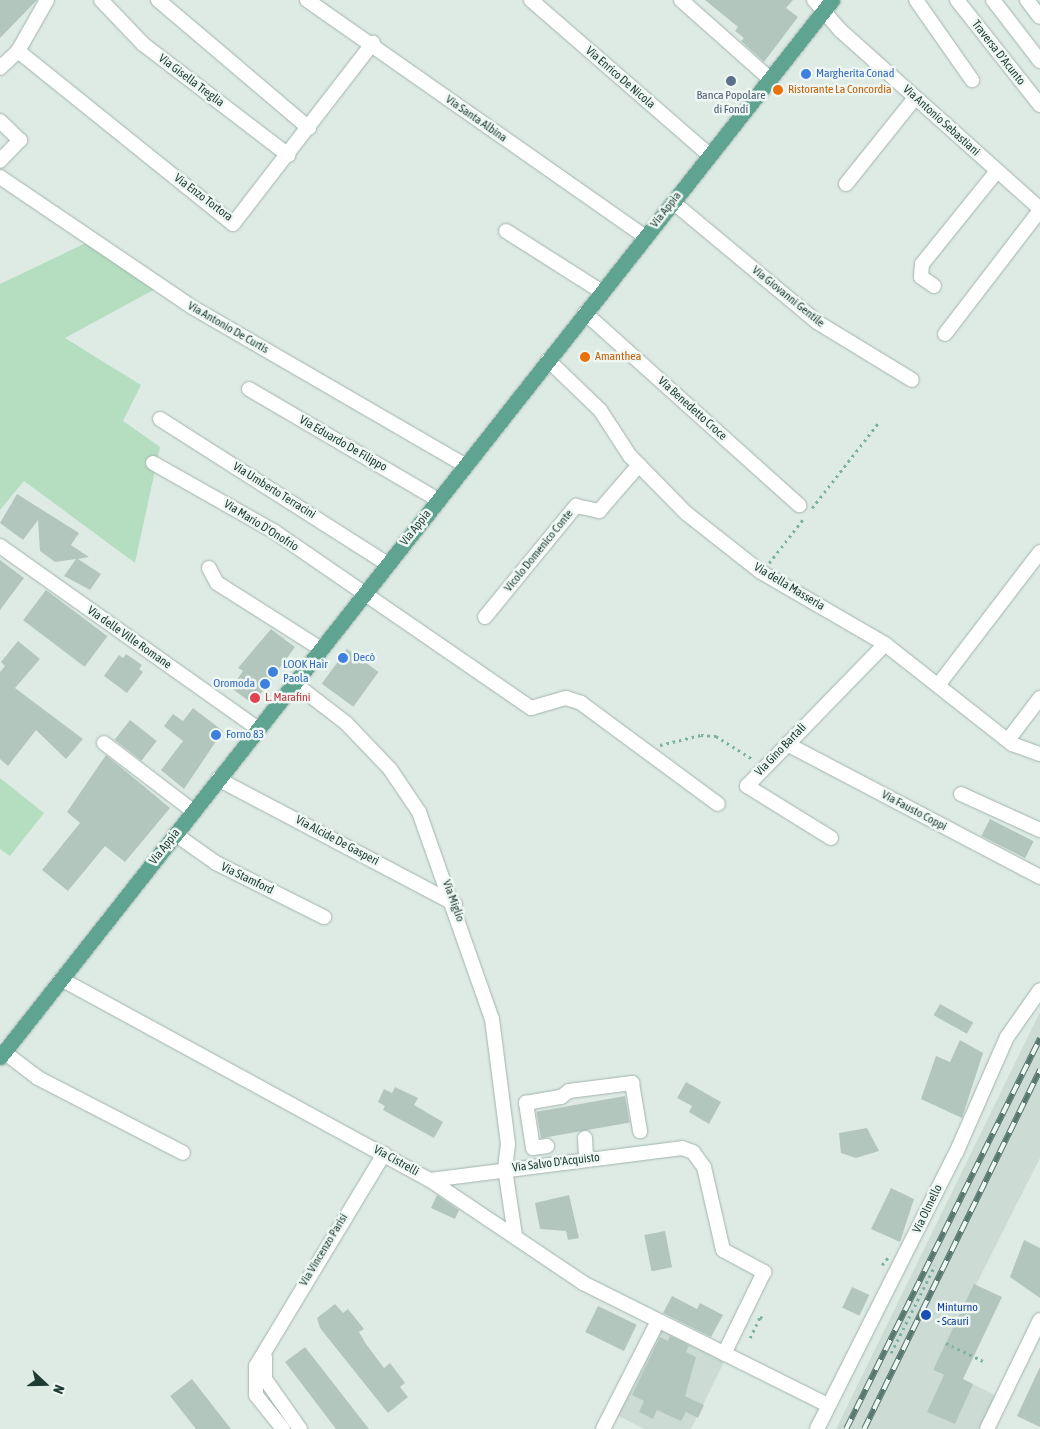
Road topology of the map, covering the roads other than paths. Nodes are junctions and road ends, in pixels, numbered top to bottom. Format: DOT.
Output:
graph roads {
  1 [pos="48,0"];
  2 [pos="101,0"];
  3 [pos="158,0"];
  4 [pos="307,0"];
  5 [pos="531,0"];
  6 [pos="681,0"];
  7 [pos="916,0"];
  8 [pos="957,0"];
  9 [pos="993,0"];
  10 [pos="1027,0"];
  11 [pos="824,3"];
  12 [pos="1040,17"];
  13 [pos="371,45"];
  14 [pos="18,51"];
  15 [pos="1040,61"];
  16 [pos="0,68"];
  17 [pos="770,78"];
  18 [pos="972,80"];
  19 [pos="915,98"];
  20 [pos="1040,105"];
  21 [pos="0,122"];
  22 [pos="309,128"];
  23 [pos="288,155"];
  24 [pos="709,156"];
  25 [pos="0,161"];
  26 [pos="997,171"];
  27 [pos="0,176"];
  28 [pos="846,184"];
  29 [pos="673,202"];
  30 [pos="1040,209"];
  31 [pos="506,231"];
  32 [pos="645,237"];
  33 [pos="934,286"];
  34 [pos="602,292"];
  35 [pos="585,313"];
  36 [pos="946,334"];
  37 [pos="548,360"];
  38 [pos="912,380"];
  39 [pos="249,389"];
  40 [pos="160,419"];
  41 [pos="154,463"];
  42 [pos="465,465"];
  43 [pos="639,465"];
  44 [pos="438,500"];
  45 [pos="799,504"];
  46 [pos="0,546"];
  47 [pos="1040,552"];
  48 [pos="388,564"];
  49 [pos="209,568"];
  50 [pos="363,595"];
  51 [pos="485,617"];
  52 [pos="885,644"];
  53 [pos="321,649"];
  54 [pos="294,682"];
  55 [pos="939,684"];
  56 [pos="1040,698"];
  57 [pos="258,729"];
  58 [pos="1008,740"];
  59 [pos="104,743"];
  60 [pos="787,744"];
  61 [pos="1040,754"];
  62 [pos="218,779"];
  63 [pos="961,794"];
  64 [pos="718,804"];
  65 [pos="193,811"];
  66 [pos="1040,830"];
  67 [pos="175,834"];
  68 [pos="831,838"];
  69 [pos="1040,877"];
  70 [pos="455,904"];
  71 [pos="324,917"];
  72 [pos="61,980"];
  73 [pos="1040,990"];
  74 [pos="3,1050"];
  75 [pos="640,1131"];
  76 [pos="585,1138"];
  77 [pos="183,1153"];
  78 [pos="384,1154"];
  79 [pos="586,1160"];
  80 [pos="531,1166"];
  81 [pos="505,1169"];
  82 [pos="430,1180"];
  83 [pos="515,1235"];
  84 [pos="1040,1320"];
  85 [pos="658,1321"];
  86 [pos="266,1348"];
  87 [pos="724,1354"];
  88 [pos="828,1405"];
  89 [pos="283,1429"];
  90 [pos="300,1429"];
  91 [pos="603,1429"];
  92 [pos="817,1429"];
  93 [pos="987,1429"];
  1 -- 14 [label="street"];
  2 -- 23 [label="street, Via Gisella Treglia"];
  3 -- 22 [label="street"];
  4 -- 13 [label="street, Via Santa Albina"];
  5 -- 24 [label="street, Via Enrico De Nicola"];
  6 -- 17 [label="street"];
  7 -- 18 [label="street"];
  8 -- 20 [label="street, Traversa D'Acunto"];
  9 -- 15 [label="street"];
  10 -- 12 [label="street"];
  11 -- 17 [label="main road, Via Appia"];
  11 -- 19 [label="street, Via Antonio Sebastiani"];
  13 -- 22 [label="street, Via Enzo Tortora"];
  13 -- 32 [label="street, Via Santa Albina"];
  14 -- 16 [label="street"];
  14 -- 23 [label="street, Via Enzo Tortora"];
  17 -- 24 [label="main road, Via Appia"];
  19 -- 26 [label="street, Via Antonio Sebastiani"];
  19 -- 28 [label="street"];
  21 -- 25 [label="street"];
  22 -- 23 [label="street, Via Enzo Tortora"];
  24 -- 29 [label="main road, Via Appia"];
  26 -- 30 [label="street, Via Antonio Sebastiani"];
  26 -- 33 [label="street"];
  27 -- 42 [label="street, Via Antonio De Curtis"];
  29 -- 32 [label="main road, Via Appia"];
  29 -- 38 [label="street, Via Giovanni Gentile"];
  30 -- 36 [label="street"];
  31 -- 34 [label="street"];
  32 -- 34 [label="main road, Via Appia"];
  34 -- 35 [label="main road, Via Appia"];
  35 -- 37 [label="main road, Via Appia"];
  35 -- 45 [label="street, Via Benedetto Croce"];
  37 -- 42 [label="main road, Via Appia"];
  37 -- 43 [label="street, Via della Masseria"];
  39 -- 44 [label="street, Via Eduardo De Filippo"];
  40 -- 48 [label="street, Via Umberto Terracini"];
  41 -- 50 [label="street, Via Mario D'Onofrio"];
  42 -- 44 [label="main road, Via Appia"];
  43 -- 51 [label="street, Vicolo Domenico Conte"];
  43 -- 52 [label="street, Via della Masseria"];
  44 -- 48 [label="main road, Via Appia"];
  46 -- 57 [label="street, Via delle Ville Romane"];
  47 -- 55 [label="street"];
  48 -- 50 [label="main road, Via Appia"];
  49 -- 53 [label="street"];
  50 -- 53 [label="main road, Via Appia"];
  50 -- 64 [label="street, Via Mario D'Onofrio"];
  52 -- 55 [label="street, Via della Masseria"];
  52 -- 60 [label="street, Via Gino Bartali"];
  53 -- 54 [label="main road, Via Appia"];
  54 -- 57 [label="main road, Via Appia"];
  54 -- 70 [label="street, Via Miglio"];
  55 -- 58 [label="street, Via della Masseria"];
  56 -- 58 [label="street"];
  57 -- 62 [label="main road, Via Appia"];
  58 -- 61 [label="street, Via della Masseria"];
  59 -- 65 [label="street"];
  60 -- 68 [label="street, Via Gino Bartali"];
  60 -- 69 [label="street, Via Fausto Coppi"];
  62 -- 65 [label="main road, Via Appia"];
  62 -- 70 [label="street, Via Alcide De Gasperi"];
  63 -- 66 [label="street"];
  65 -- 67 [label="main road, Via Appia"];
  67 -- 71 [label="street, Via Stamford"];
  67 -- 72 [label="main road, Via Appia"];
  70 -- 81 [label="street, Via Miglio"];
  72 -- 74 [label="main road, Via Appia"];
  72 -- 78 [label="street, Via Cistrelli"];
  73 -- 88 [label="street, Via Olmello"];
  74 -- 77 [label="street"];
  75 -- 80 [label="street"];
  76 -- 79 [label="street"];
  78 -- 82 [label="street, Via Cistrelli"];
  78 -- 86 [label="street, Via Vincenzo Parisi"];
  79 -- 80 [label="street, Via Salvo D'Acquisto"];
  79 -- 87 [label="street, Via Salvo D'Acquisto"];
  80 -- 81 [label="street, Via Salvo D'Acquisto"];
  81 -- 82 [label="street, Via Salvo D'Acquisto"];
  81 -- 83 [label="street, Via Miglio"];
  82 -- 83 [label="street, Via Cistrelli"];
  83 -- 85 [label="street, Via Cistrelli"];
  84 -- 93 [label="street"];
  85 -- 87 [label="street, Via Cistrelli"];
  85 -- 91 [label="street"];
  86 -- 89 [label="street, Via Vincenzo Parisi"];
  86 -- 90 [label="street, Via Vincenzo Parisi"];
  87 -- 88 [label="street, Via Cistrelli"];
  88 -- 92 [label="street, Via Olmello"];
}
